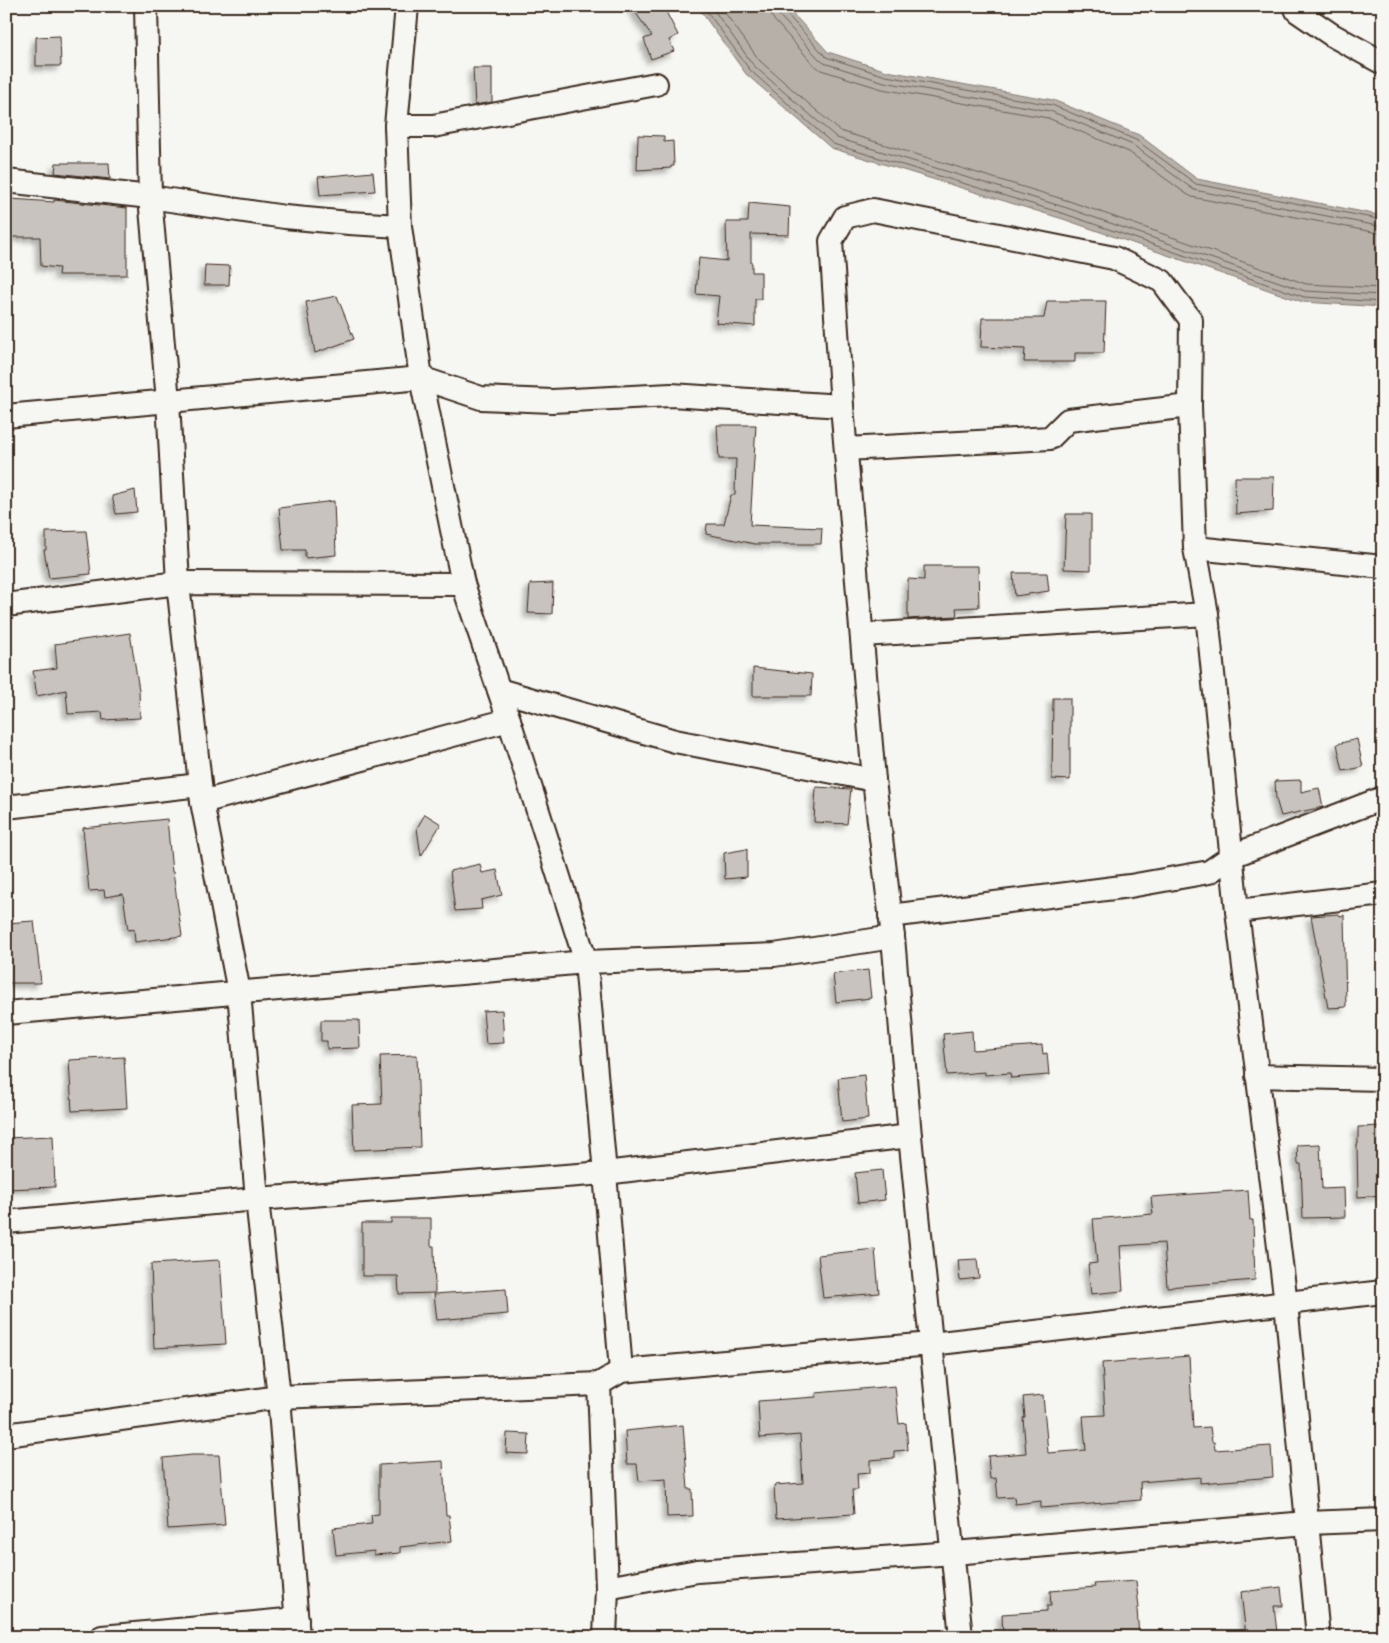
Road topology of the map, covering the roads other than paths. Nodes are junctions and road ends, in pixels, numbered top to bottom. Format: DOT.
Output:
graph roads {
  1 [pos="146,6"];
  2 [pos="407,6"];
  3 [pos="1295,6"];
  4 [pos="1383,63"];
  5 [pos="656,84"];
  6 [pos="396,126"];
  7 [pos="6,181"];
  8 [pos="150,197"];
  9 [pos="400,226"];
  10 [pos="421,378"];
  11 [pos="168,401"];
  12 [pos="842,406"];
  13 [pos="1190,406"];
  14 [pos="6,416"];
  15 [pos="846,449"];
  16 [pos="1194,548"];
  17 [pos="1383,567"];
  18 [pos="178,582"];
  19 [pos="463,584"];
  20 [pos="6,605"];
  21 [pos="1207,614"];
  22 [pos="862,635"];
  23 [pos="498,690"];
  24 [pos="509,720"];
  25 [pos="874,780"];
  26 [pos="201,794"];
  27 [pos="1383,798"];
  28 [pos="6,807"];
  29 [pos="1232,856"];
  30 [pos="1383,894"];
  31 [pos="1236,911"];
  32 [pos="891,927"];
  33 [pos="586,962"];
  34 [pos="239,992"];
  35 [pos="6,1013"];
  36 [pos="1257,1076"];
  37 [pos="1383,1079"];
  38 [pos="910,1136"];
  39 [pos="605,1172"];
  40 [pos="257,1199"];
  41 [pos="6,1222"];
  42 [pos="1383,1292"];
  43 [pos="1286,1303"];
  44 [pos="931,1344"];
  45 [pos="621,1372"];
  46 [pos="599,1384"];
  47 [pos="279,1397"];
  48 [pos="6,1435"];
  49 [pos="1383,1520"];
  50 [pos="1307,1523"];
  51 [pos="954,1553"];
  52 [pos="607,1588"];
  53 [pos="298,1628"];
  54 [pos="102,1637"];
  55 [pos="605,1637"];
  56 [pos="962,1637"];
  57 [pos="1318,1637"];
  1 -- 8 [label="street"];
  2 -- 6 [label="street"];
  3 -- 4 [label="street"];
  5 -- 6 [label="street"];
  6 -- 9 [label="street"];
  7 -- 8 [label="street"];
  8 -- 9 [label="street"];
  8 -- 11 [label="street"];
  9 -- 10 [label="street"];
  10 -- 11 [label="street"];
  10 -- 12 [label="street"];
  10 -- 19 [label="street"];
  11 -- 14 [label="street"];
  11 -- 18 [label="street"];
  12 -- 13 [label="street"];
  12 -- 15 [label="street"];
  13 -- 15 [label="street"];
  13 -- 16 [label="street"];
  15 -- 22 [label="street"];
  16 -- 17 [label="street"];
  16 -- 21 [label="street"];
  18 -- 19 [label="street"];
  18 -- 20 [label="street"];
  18 -- 26 [label="street"];
  19 -- 23 [label="street"];
  21 -- 22 [label="street"];
  21 -- 29 [label="street"];
  22 -- 25 [label="street"];
  23 -- 24 [label="street"];
  23 -- 25 [label="street"];
  24 -- 26 [label="street"];
  24 -- 33 [label="street"];
  25 -- 32 [label="street"];
  26 -- 28 [label="street"];
  26 -- 34 [label="street"];
  27 -- 29 [label="street"];
  29 -- 31 [label="street"];
  29 -- 32 [label="street"];
  30 -- 31 [label="street"];
  31 -- 36 [label="street"];
  32 -- 33 [label="street"];
  32 -- 38 [label="street"];
  33 -- 34 [label="street"];
  33 -- 39 [label="street"];
  34 -- 35 [label="street"];
  34 -- 40 [label="street"];
  36 -- 37 [label="street"];
  36 -- 43 [label="street"];
  38 -- 39 [label="street"];
  38 -- 44 [label="street"];
  39 -- 40 [label="street"];
  39 -- 45 [label="street"];
  40 -- 41 [label="street"];
  40 -- 47 [label="street"];
  42 -- 43 [label="street"];
  43 -- 44 [label="street"];
  43 -- 50 [label="street"];
  44 -- 45 [label="street"];
  44 -- 51 [label="street"];
  45 -- 46 [label="street"];
  46 -- 47 [label="street"];
  46 -- 52 [label="street"];
  47 -- 48 [label="street"];
  47 -- 53 [label="street"];
  49 -- 50 [label="street"];
  50 -- 51 [label="street"];
  50 -- 57 [label="street"];
  51 -- 52 [label="street"];
  51 -- 56 [label="street"];
  52 -- 55 [label="street"];
  53 -- 54 [label="street"];
}
